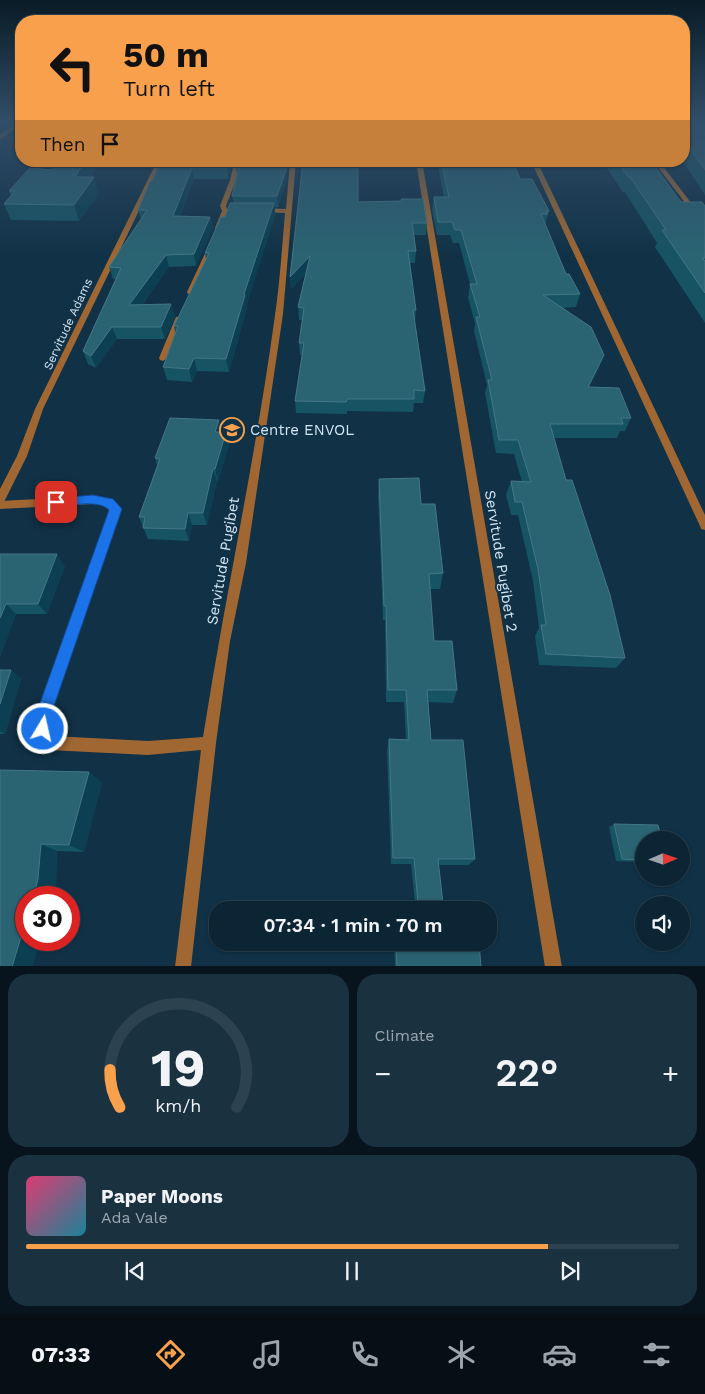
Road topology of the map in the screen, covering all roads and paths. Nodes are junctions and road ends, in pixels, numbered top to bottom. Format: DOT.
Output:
graph roads {
  1 [pos="158,167"];
  2 [pos="235,167"];
  3 [pos="292,167"];
  4 [pos="420,167"];
  5 [pos="537,167"];
  6 [pos="661,167"];
  7 [pos="257,210"];
  8 [pos="226,211"];
  9 [pos="234,211"];
  10 [pos="288,211"];
  11 [pos="705,226"];
  12 [pos="187,303"];
  13 [pos="183,312"];
  14 [pos="163,358"];
  15 [pos="0,499"];
  16 [pos="0,505"];
  17 [pos="705,526"];
  18 [pos="209,743"];
  19 [pos="183,966"];
  20 [pos="554,966"];
  1 -- 15 [label="street, Servitude Adams"];
  2 -- 8 [label="street"];
  3 -- 10 [label="street, Servitude Pugibet"];
  4 -- 20 [label="street, Servitude Pugibet 2"];
  5 -- 17 [label="street"];
  6 -- 11 [label="street"];
  7 -- 10 [label="street"];
  8 -- 9 [label="street"];
  8 -- 12 [label="street"];
  10 -- 18 [label="street, Servitude Pugibet"];
  13 -- 14 [label="street"];
  16 -- 18 [label="street"];
  18 -- 19 [label="street, Servitude Pugibet"];
}
